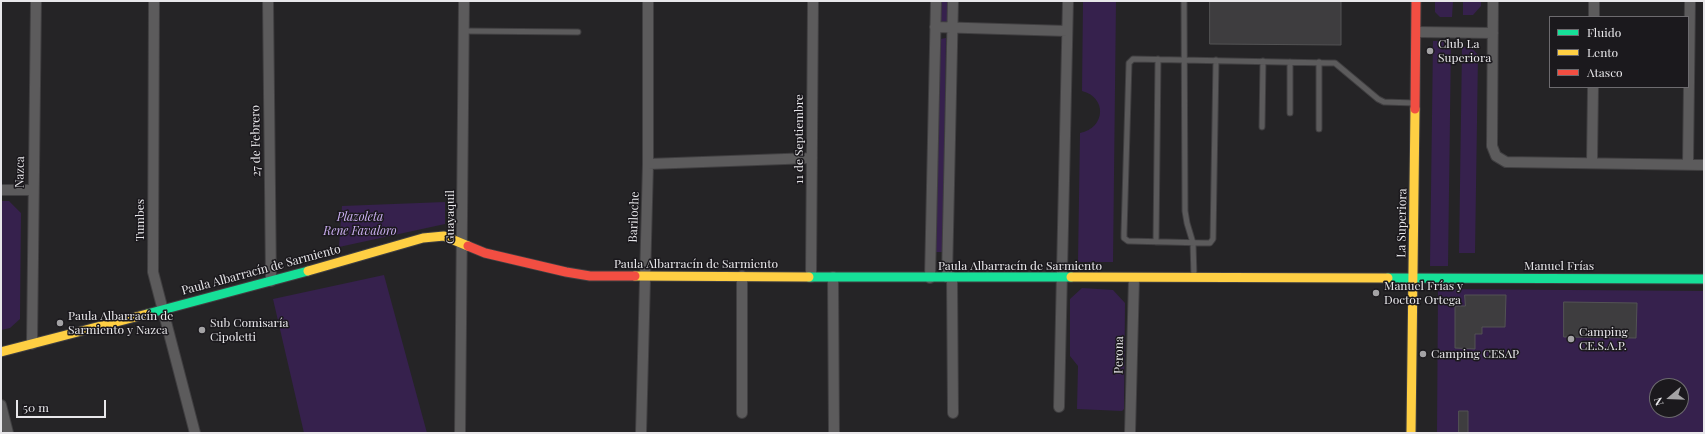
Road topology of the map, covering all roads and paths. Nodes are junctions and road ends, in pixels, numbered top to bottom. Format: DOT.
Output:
graph roads {
  1 [pos="36,1"];
  2 [pos="154,1"];
  3 [pos="268,1"];
  4 [pos="464,1"];
  5 [pos="648,1"];
  6 [pos="813,1"];
  7 [pos="936,1"];
  8 [pos="953,1"];
  9 [pos="1068,1"];
  10 [pos="1184,1"];
  11 [pos="1417,1"];
  12 [pos="1493,1"];
  13 [pos="1594,1"];
  14 [pos="1690,1"];
  15 [pos="1594,16"];
  16 [pos="935,27"];
  17 [pos="952,27"];
  18 [pos="464,31"];
  19 [pos="1067,31"];
  20 [pos="578,32"];
  21 [pos="1417,32"];
  22 [pos="1493,33"];
  23 [pos="1158,59"];
  24 [pos="1185,60"];
  25 [pos="1216,60"];
  26 [pos="1263,61"];
  27 [pos="1290,62"];
  28 [pos="1319,62"];
  29 [pos="1689,82"];
  30 [pos="1593,88"];
  31 [pos="1689,88"];
  32 [pos="1416,104"];
  33 [pos="1290,113"];
  34 [pos="1262,127"];
  35 [pos="1319,129"];
  36 [pos="812,158"];
  37 [pos="1592,163"];
  38 [pos="648,164"];
  39 [pos="1688,164"];
  40 [pos="1704,164"];
  41 [pos="1,190"];
  42 [pos="32,190"];
  43 [pos="1156,242"];
  44 [pos="1193,243"];
  45 [pos="463,244"];
  46 [pos="645,276"];
  47 [pos="742,276"];
  48 [pos="811,276"];
  49 [pos="832,276"];
  50 [pos="950,277"];
  51 [pos="930,278"];
  52 [pos="1061,278"];
  53 [pos="1134,278"];
  54 [pos="1194,278"];
  55 [pos="1413,278"];
  56 [pos="1704,279"];
  57 [pos="271,281"];
  58 [pos="164,309"];
  59 [pos="32,344"];
  60 [pos="1,352"];
  61 [pos="1,405"];
  62 [pos="1059,407"];
  63 [pos="742,413"];
  64 [pos="953,413"];
  65 [pos="8,433"];
  66 [pos="195,433"];
  67 [pos="460,433"];
  68 [pos="641,433"];
  69 [pos="834,433"];
  70 [pos="1130,433"];
  71 [pos="1410,433"];
  1 -- 42 [label="street, Nazca"];
  2 -- 58 [label="street, Tumbes"];
  3 -- 57 [label="street, 27 de Febrero"];
  4 -- 18 [label="street, Guayaquil"];
  5 -- 38 [label="street, Bariloche"];
  6 -- 36 [label="street, 11 de Septiembre"];
  7 -- 16 [label="street"];
  8 -- 17 [label="street"];
  9 -- 19 [label="street"];
  10 -- 24 [label="lane"];
  11 -- 21 [label="street, La Superiora"];
  12 -- 22 [label="street"];
  13 -- 15 [label="street"];
  14 -- 29 [label="street"];
  16 -- 17 [label="street"];
  16 -- 51 [label="street"];
  17 -- 19 [label="street"];
  17 -- 50 [label="street"];
  18 -- 20 [label="lane"];
  18 -- 45 [label="street, Guayaquil"];
  19 -- 52 [label="street"];
  21 -- 22 [label="street"];
  21 -- 32 [label="street, La Superiora"];
  22 -- 37 [label="street"];
  23 -- 24 [label="lane"];
  23 -- 43 [label="lane"];
  23 -- 43 [label="lane"];
  24 -- 25 [label="lane"];
  24 -- 44 [label="lane"];
  25 -- 26 [label="lane"];
  25 -- 44 [label="lane"];
  26 -- 27 [label="lane"];
  26 -- 34 [label="lane"];
  27 -- 28 [label="lane"];
  27 -- 33 [label="lane"];
  28 -- 32 [label="lane"];
  28 -- 35 [label="lane"];
  30 -- 37 [label="street"];
  31 -- 39 [label="street"];
  32 -- 55 [label="street, La Superiora"];
  36 -- 38 [label="street"];
  36 -- 48 [label="street, 11 de Septiembre"];
  37 -- 39 [label="street"];
  38 -- 46 [label="street, Bariloche"];
  39 -- 40 [label="street"];
  41 -- 42 [label="street"];
  42 -- 59 [label="street, Nazca"];
  43 -- 44 [label="lane"];
  44 -- 54 [label="lane"];
  45 -- 46 [label="street, Paula Albarracín de Sarmiento"];
  45 -- 57 [label="street, Paula Albarracín de Sarmiento"];
  45 -- 67 [label="street, Guayaquil"];
  46 -- 47 [label="street, Paula Albarracín de Sarmiento"];
  46 -- 68 [label="street, Bariloche"];
  47 -- 48 [label="street, Paula Albarracín de Sarmiento"];
  47 -- 63 [label="street"];
  48 -- 49 [label="street, Paula Albarracín de Sarmiento"];
  49 -- 51 [label="street, Paula Albarracín de Sarmiento"];
  49 -- 69 [label="street"];
  50 -- 51 [label="street, Paula Albarracín de Sarmiento"];
  50 -- 52 [label="street, Paula Albarracín de Sarmiento"];
  50 -- 64 [label="street"];
  52 -- 53 [label="street, Paula Albarracín de Sarmiento"];
  52 -- 62 [label="street"];
  53 -- 54 [label="street, Paula Albarracín de Sarmiento"];
  53 -- 70 [label="street, Perona"];
  54 -- 55 [label="street, Paula Albarracín de Sarmiento"];
  55 -- 56 [label="street, Manuel Frías"];
  55 -- 71 [label="street, La Superiora"];
  57 -- 58 [label="street, Paula Albarracín de Sarmiento"];
  58 -- 59 [label="street, Paula Albarracín de Sarmiento"];
  58 -- 66 [label="street, Tumbes"];
  59 -- 60 [label="street, Paula Albarracín de Sarmiento"];
  61 -- 65 [label="street"];
}
